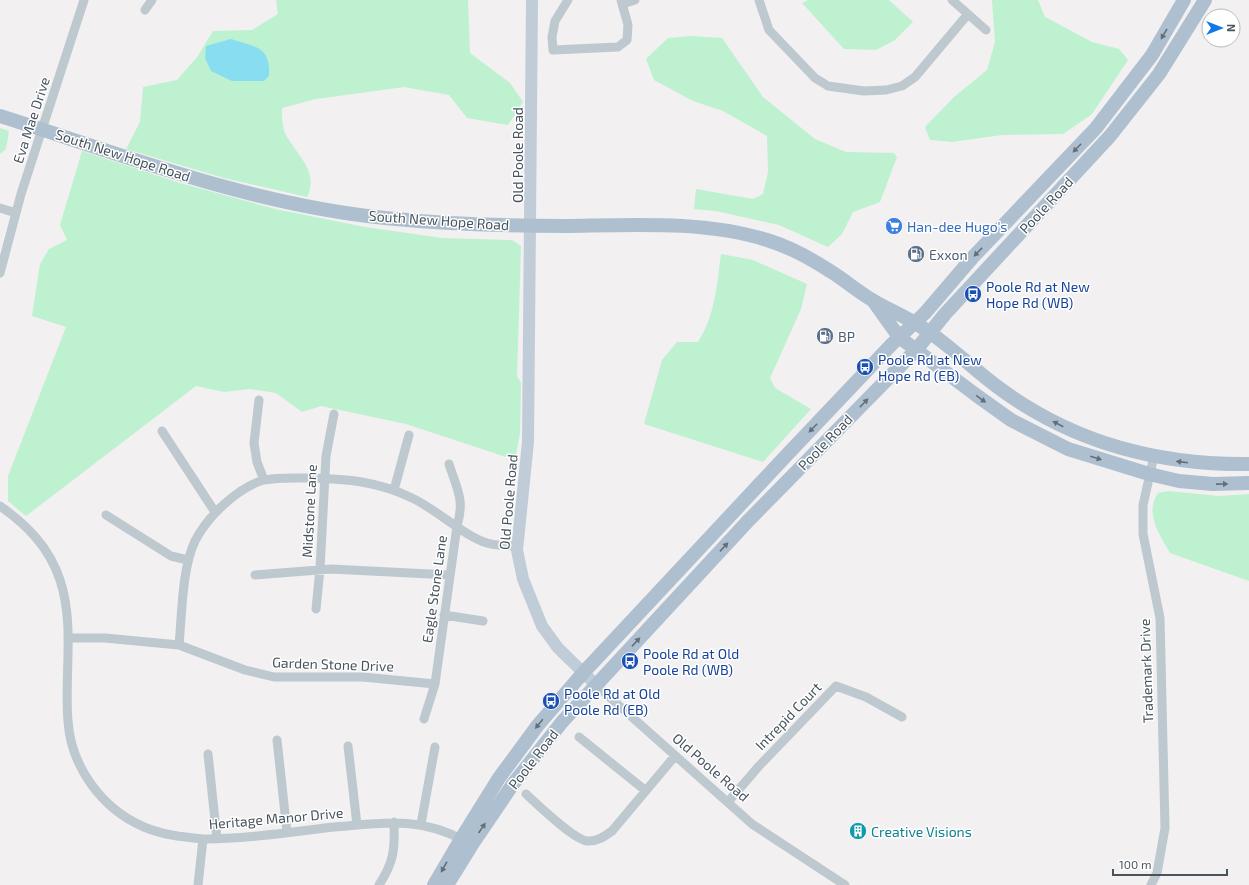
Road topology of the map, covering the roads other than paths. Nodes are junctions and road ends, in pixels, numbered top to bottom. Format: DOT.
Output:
graph roads {
  1 [pos="84,0"];
  2 [pos="152,0"];
  3 [pos="532,0"];
  4 [pos="568,0"];
  5 [pos="635,0"];
  6 [pos="759,0"];
  7 [pos="952,0"];
  8 [pos="1184,0"];
  9 [pos="1205,0"];
  10 [pos="621,2"];
  11 [pos="144,10"];
  12 [pos="968,14"];
  13 [pos="986,30"];
  14 [pos="0,116"];
  15 [pos="1096,128"];
  16 [pos="43,129"];
  17 [pos="1110,136"];
  18 [pos="0,208"];
  19 [pos="16,213"];
  20 [pos="531,226"];
  21 [pos="0,273"];
  22 [pos="874,301"];
  23 [pos="915,322"];
  24 [pos="930,332"];
  25 [pos="899,337"];
  26 [pos="916,350"];
  27 [pos="259,400"];
  28 [pos="334,414"];
  29 [pos="162,431"];
  30 [pos="409,435"];
  31 [pos="1154,456"];
  32 [pos="450,464"];
  33 [pos="1249,464"];
  34 [pos="1149,474"];
  35 [pos="325,479"];
  36 [pos="264,480"];
  37 [pos="1249,483"];
  38 [pos="394,490"];
  39 [pos="0,506"];
  40 [pos="215,512"];
  41 [pos="106,515"];
  42 [pos="457,526"];
  43 [pos="517,546"];
  44 [pos="188,560"];
  45 [pos="320,569"];
  46 [pos="256,575"];
  47 [pos="450,575"];
  48 [pos="316,609"];
  49 [pos="444,615"];
  50 [pos="483,621"];
  51 [pos="68,638"];
  52 [pos="179,645"];
  53 [pos="583,673"];
  54 [pos="435,684"];
  55 [pos="596,685"];
  56 [pos="902,717"];
  57 [pos="424,719"];
  58 [pos="579,737"];
  59 [pos="277,740"];
  60 [pos="348,746"];
  61 [pos="435,746"];
  62 [pos="208,754"];
  63 [pos="675,756"];
  64 [pos="646,790"];
  65 [pos="526,794"];
  66 [pos="728,802"];
  67 [pos="394,822"];
  68 [pos="421,824"];
  69 [pos="357,825"];
  70 [pos="286,832"];
  71 [pos="203,839"];
  72 [pos="217,839"];
  73 [pos="466,842"];
  74 [pos="198,885"];
  75 [pos="379,885"];
  76 [pos="434,885"];
  77 [pos="447,885"];
  78 [pos="844,885"];
  79 [pos="1151,885"];
  1 -- 16 [label="street, Eva Mae Drive"];
  2 -- 11 [label="street"];
  3 -- 20 [label="street, Old Poole Road"];
  4 -- 10 [label="street"];
  5 -- 10 [label="street"];
  6 -- 12 [label="street"];
  7 -- 12 [label="street"];
  8 -- 15 [label="main road, Poole Road, one-way"];
  9 -- 17 [label="main road, Poole Road"];
  12 -- 13 [label="street"];
  14 -- 16 [label="main road, South New Hope Road"];
  15 -- 17 [label="main road"];
  15 -- 23 [label="main road, Poole Road, one-way"];
  16 -- 19 [label="street, Eva Mae Drive"];
  16 -- 20 [label="main road, South New Hope Road"];
  17 -- 24 [label="main road, Poole Road"];
  18 -- 19 [label="street"];
  19 -- 21 [label="street, Eva Mae Drive"];
  20 -- 22 [label="main road, South New Hope Road"];
  20 -- 43 [label="street, Old Poole Road"];
  22 -- 23 [label="main road, South New Hope Road"];
  22 -- 25 [label="main road, South New Hope Road"];
  23 -- 24 [label="main road, South New Hope Road"];
  23 -- 25 [label="main road, Poole Road"];
  24 -- 26 [label="main road, Poole Road"];
  31 -- 24 [label="main road, South New Hope Road, one-way"];
  25 -- 26 [label="main road, South New Hope Road"];
  25 -- 53 [label="main road, Poole Road, one-way"];
  26 -- 34 [label="main road, South New Hope Road, one-way"];
  55 -- 26 [label="main road, Poole Road, one-way"];
  27 -- 36 [label="street"];
  28 -- 35 [label="street, Midstone Lane"];
  29 -- 40 [label="street"];
  30 -- 38 [label="street"];
  33 -- 31 [label="main road, South New Hope Road, one-way"];
  31 -- 34 [label="street, Trademark Drive"];
  32 -- 42 [label="street, Eagle Stone Lane"];
  34 -- 37 [label="main road, South New Hope Road, one-way"];
  34 -- 79 [label="street, Trademark Drive"];
  35 -- 36 [label="street"];
  35 -- 38 [label="street"];
  35 -- 45 [label="street, Midstone Lane"];
  36 -- 40 [label="street"];
  38 -- 42 [label="street"];
  39 -- 51 [label="street, Heritage Manor Drive"];
  40 -- 44 [label="street"];
  41 -- 44 [label="street"];
  42 -- 43 [label="street"];
  42 -- 47 [label="street, Eagle Stone Lane"];
  43 -- 53 [label="street, Old Poole Road"];
  44 -- 52 [label="street"];
  45 -- 46 [label="street"];
  45 -- 47 [label="street"];
  45 -- 48 [label="street, Midstone Lane"];
  47 -- 49 [label="street, Eagle Stone Lane"];
  49 -- 50 [label="street"];
  49 -- 54 [label="street, Eagle Stone Lane"];
  51 -- 52 [label="street, Garden Stone Drive"];
  51 -- 71 [label="street, Heritage Manor Drive"];
  52 -- 54 [label="street, Garden Stone Drive"];
  53 -- 55 [label="street, Old Poole Road"];
  53 -- 73 [label="main road, Poole Road, one-way"];
  54 -- 57 [label="street, Eagle Stone Lane"];
  55 -- 63 [label="street, Old Poole Road"];
  73 -- 55 [label="main road, Poole Road, one-way"];
  56 -- 66 [label="street, Intrepid Court"];
  58 -- 64 [label="street"];
  59 -- 70 [label="street"];
  60 -- 69 [label="street"];
  61 -- 68 [label="street"];
  62 -- 72 [label="street"];
  63 -- 64 [label="street"];
  63 -- 66 [label="street, Old Poole Road"];
  64 -- 65 [label="street"];
  66 -- 78 [label="street, Old Poole Road"];
  67 -- 68 [label="street, Heritage Manor Drive"];
  67 -- 69 [label="street, Heritage Manor Drive"];
  67 -- 75 [label="street"];
  68 -- 73 [label="street, Heritage Manor Drive"];
  69 -- 70 [label="street, Heritage Manor Drive"];
  70 -- 72 [label="street, Heritage Manor Drive"];
  71 -- 72 [label="street, Heritage Manor Drive"];
  71 -- 74 [label="street"];
  73 -- 76 [label="main road, Poole Road, one-way"];
  73 -- 77 [label="main road, Poole Road"];
}
